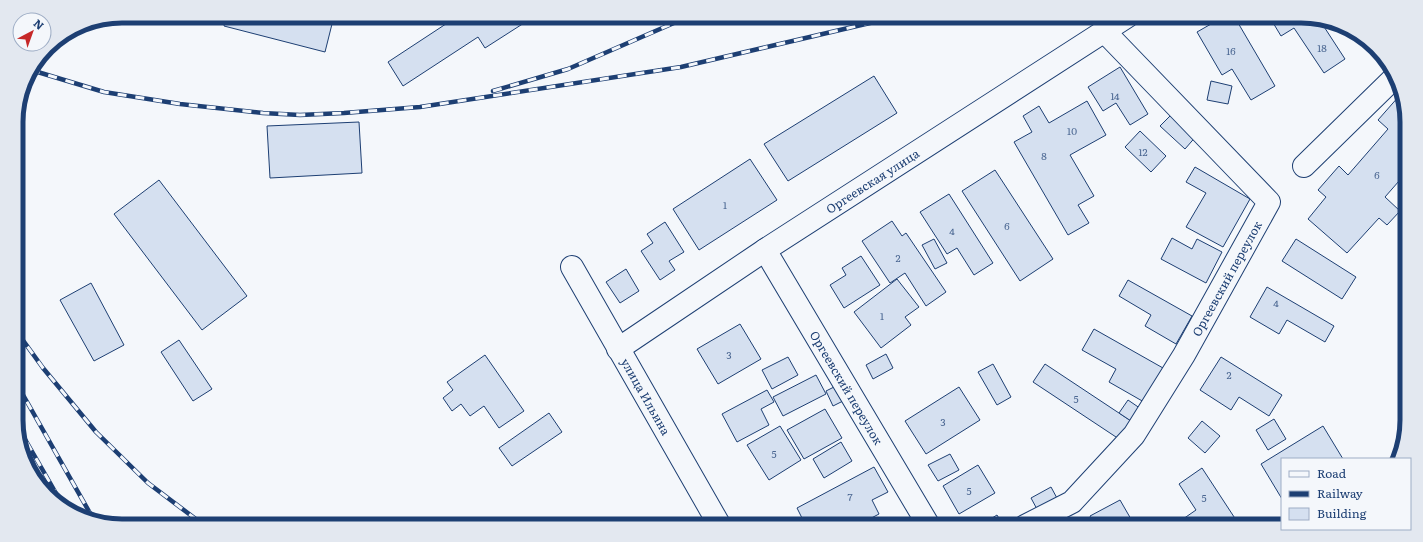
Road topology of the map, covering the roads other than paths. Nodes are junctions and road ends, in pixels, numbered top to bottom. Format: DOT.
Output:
graph roads {
  1 [pos="1117,23"];
  2 [pos="1104,31"];
  3 [pos="1391,81"];
  4 [pos="1304,166"];
  5 [pos="765,250"];
  6 [pos="572,267"];
  7 [pos="618,349"];
  8 [pos="716,519"];
  9 [pos="925,519"];
  10 [pos="1039,519"];
  1 -- 2 [label="street, Оргеевская улица"];
  2 -- 5 [label="street, Оргеевская улица"];
  2 -- 10 [label="street, Оргеевский переулок"];
  3 -- 4 [label="street"];
  5 -- 7 [label="street, Оргеевская улица"];
  5 -- 9 [label="street, Оргеевский переулок"];
  6 -- 7 [label="street, улица Ильина"];
  7 -- 8 [label="street, улица Ильина"];
}
